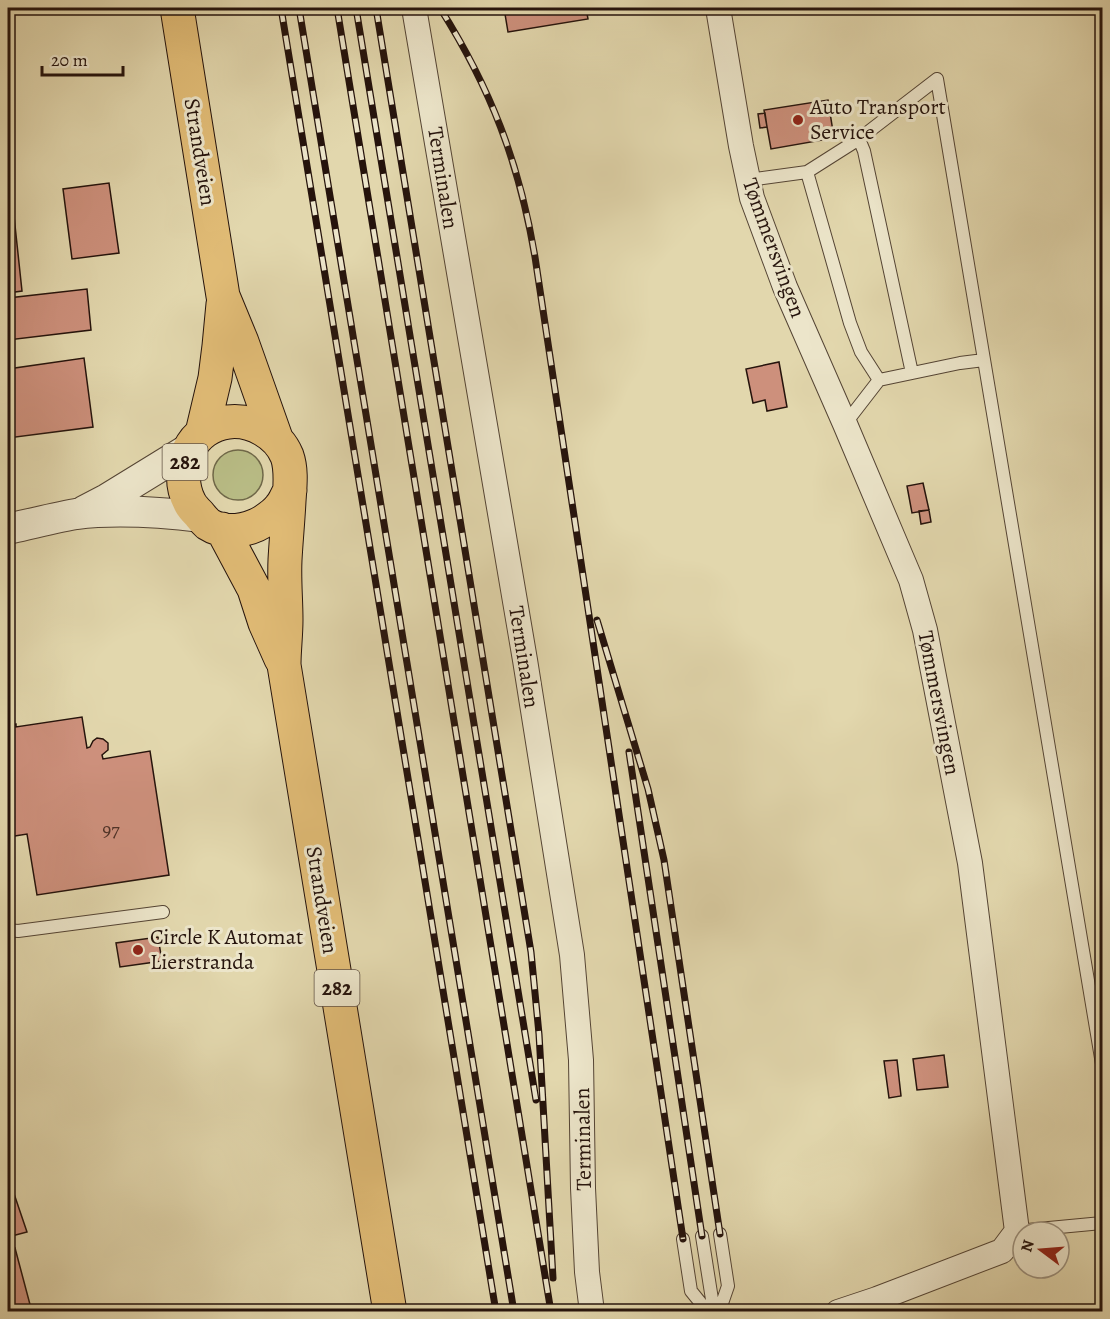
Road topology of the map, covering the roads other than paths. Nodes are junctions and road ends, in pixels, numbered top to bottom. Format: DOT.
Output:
graph roads {
  1 [pos="177,8"];
  2 [pos="414,8"];
  3 [pos="718,8"];
  4 [pos="859,139"];
  5 [pos="807,172"];
  6 [pos="748,180"];
  7 [pos="223,296"];
  8 [pos="984,360"];
  9 [pos="912,373"];
  10 [pos="879,380"];
  11 [pos="845,424"];
  12 [pos="276,438"];
  13 [pos="196,441"];
  14 [pos="290,490"];
  15 [pos="74,514"];
  16 [pos="212,524"];
  17 [pos="8,529"];
  18 [pos="284,665"];
  19 [pos="163,912"];
  20 [pos="8,930"];
  21 [pos="1102,1064"];
  22 [pos="1016,1220"];
  23 [pos="1102,1223"];
  24 [pos="1071,1226"];
  25 [pos="720,1234"];
  26 [pos="702,1236"];
  27 [pos="683,1239"];
  28 [pos="1011,1239"];
  29 [pos="390,1311"];
  30 [pos="592,1311"];
  31 [pos="708,1311"];
  32 [pos="716,1311"];
  33 [pos="838,1311"];
  1 -- 7 [label="main road, Strandveien / 282"];
  2 -- 30 [label="street, Terminalen"];
  3 -- 6 [label="street, Tømmersvingen"];
  4 -- 5 [label="lane"];
  4 -- 8 [label="lane"];
  4 -- 9 [label="lane"];
  5 -- 6 [label="lane"];
  5 -- 10 [label="lane"];
  6 -- 11 [label="street, Tømmersvingen"];
  7 -- 12 [label="main road, Strandveien / 282"];
  7 -- 13 [label="main road, Strandveien / 282"];
  8 -- 9 [label="lane"];
  8 -- 21 [label="lane"];
  9 -- 10 [label="lane"];
  10 -- 11 [label="lane"];
  11 -- 22 [label="street, Tømmersvingen"];
  12 -- 13 [label="main road, 282"];
  12 -- 14 [label="main road, 282"];
  13 -- 15 [label="street"];
  13 -- 16 [label="main road, 282"];
  14 -- 16 [label="main road"];
  14 -- 18 [label="main road, Strandveien / 282"];
  15 -- 16 [label="street"];
  15 -- 17 [label="street"];
  16 -- 18 [label="main road, Strandveien / 282"];
  18 -- 29 [label="main road, Strandveien / 282"];
  19 -- 20 [label="lane"];
  23 -- 24 [label="lane"];
  25 -- 32 [label="lane"];
  26 -- 32 [label="lane"];
  27 -- 31 [label="lane"];
  28 -- 33 [label="street"];
}
